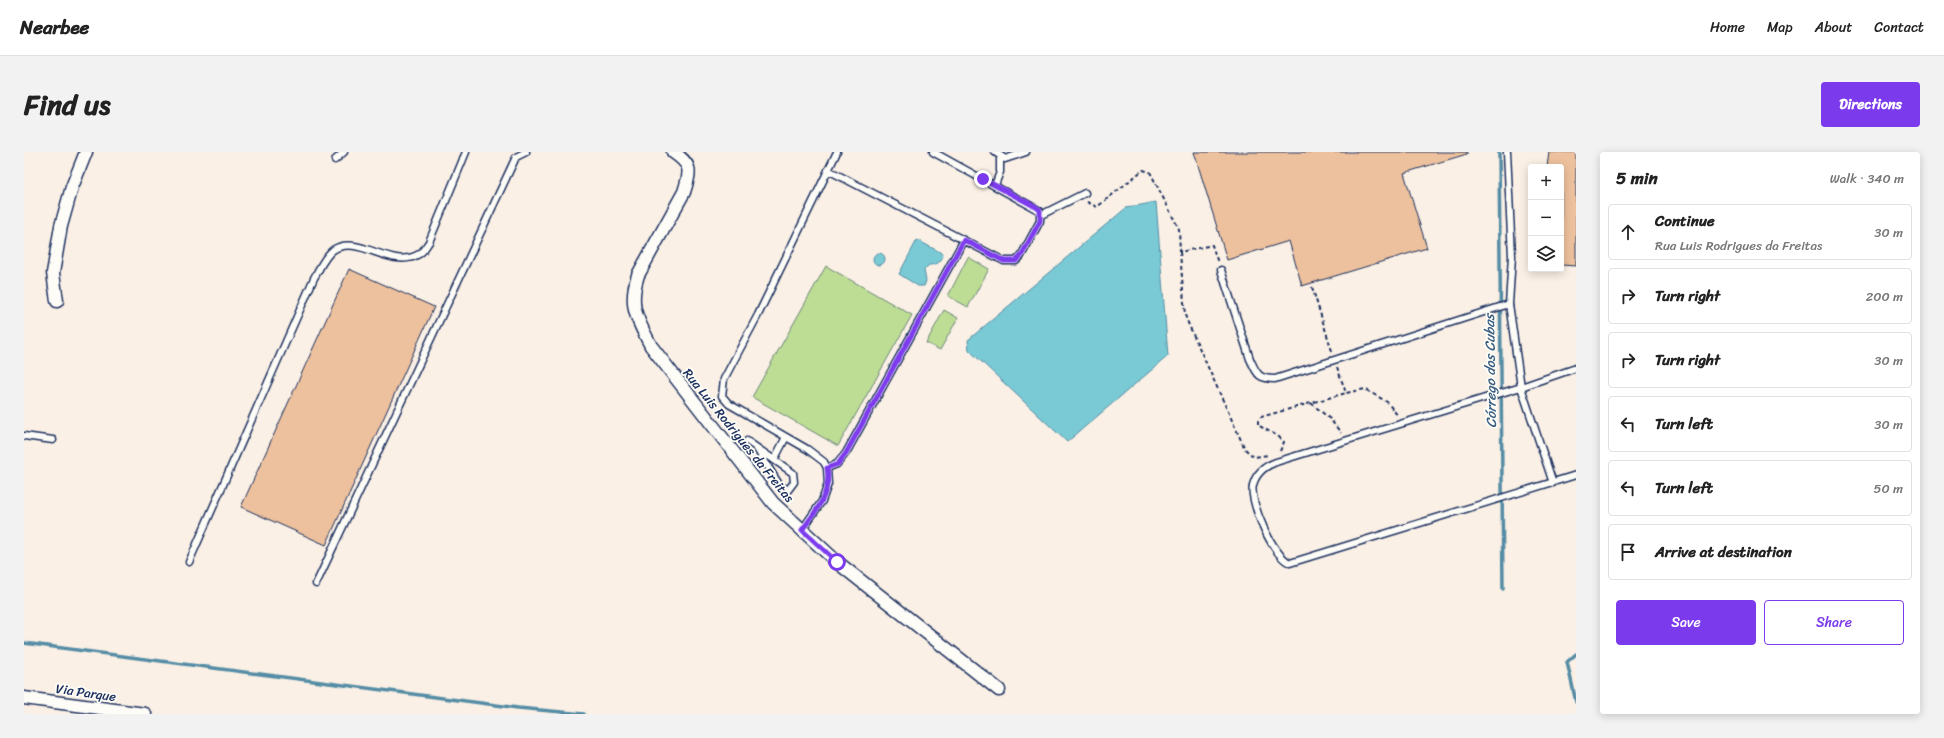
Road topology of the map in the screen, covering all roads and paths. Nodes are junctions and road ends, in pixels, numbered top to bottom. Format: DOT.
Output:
graph roads {
  1 [pos="86,152"];
  2 [pos="344,152"];
  3 [pos="466,152"];
  4 [pos="526,152"];
  5 [pos="673,152"];
  6 [pos="837,152"];
  7 [pos="933,152"];
  8 [pos="1026,152"];
  9 [pos="1507,152"];
  10 [pos="997,154"];
  11 [pos="335,160"];
  12 [pos="828,170"];
  13 [pos="995,186"];
  14 [pos="1083,194"];
  15 [pos="1041,215"];
  16 [pos="964,240"];
  17 [pos="1180,252"];
  18 [pos="1220,270"];
  19 [pos="57,301"];
  20 [pos="1509,304"];
  21 [pos="1576,368"];
  22 [pos="1521,387"];
  23 [pos="1346,394"];
  24 [pos="1311,403"];
  25 [pos="24,436"];
  26 [pos="786,438"];
  27 [pos="1345,439"];
  28 [pos="53,440"];
  29 [pos="747,441"];
  30 [pos="756,449"];
  31 [pos="1275,453"];
  32 [pos="1270,455"];
  33 [pos="774,460"];
  34 [pos="827,468"];
  35 [pos="1576,475"];
  36 [pos="1553,483"];
  37 [pos="802,530"];
  38 [pos="189,562"];
  39 [pos="316,584"];
  40 [pos="999,690"];
  41 [pos="24,698"];
  42 [pos="145,714"];
  1 -- 19 [label="street"];
  2 -- 11 [label="lane"];
  3 -- 38 [label="lane"];
  4 -- 39 [label="lane"];
  5 -- 37 [label="street, Rua Luis Rodrigues da Freitas"];
  6 -- 12 [label="lane"];
  7 -- 13 [label="lane"];
  8 -- 10 [label="lane"];
  9 -- 20 [label="lane"];
  10 -- 13 [label="lane"];
  12 -- 16 [label="lane"];
  12 -- 26 [label="lane"];
  13 -- 15 [label="lane"];
  14 -- 15 [label="lane"];
  14 -- 17 [label="path"];
  15 -- 16 [label="lane"];
  16 -- 34 [label="lane"];
  17 -- 18 [label="path"];
  17 -- 32 [label="path"];
  18 -- 20 [label="lane"];
  20 -- 22 [label="lane"];
  21 -- 22 [label="lane"];
  22 -- 27 [label="lane"];
  22 -- 36 [label="lane"];
  23 -- 24 [label="path"];
  24 -- 27 [label="path"];
  24 -- 31 [label="path"];
  25 -- 28 [label="lane"];
  26 -- 33 [label="lane"];
  26 -- 34 [label="lane"];
  27 -- 36 [label="lane"];
  29 -- 30 [label="lane"];
  30 -- 33 [label="lane"];
  30 -- 33 [label="lane"];
  34 -- 37 [label="lane"];
  35 -- 36 [label="lane"];
  37 -- 40 [label="street, Rua Luis Rodrigues da Freitas"];
  41 -- 42 [label="street, Via Parque"];
}
